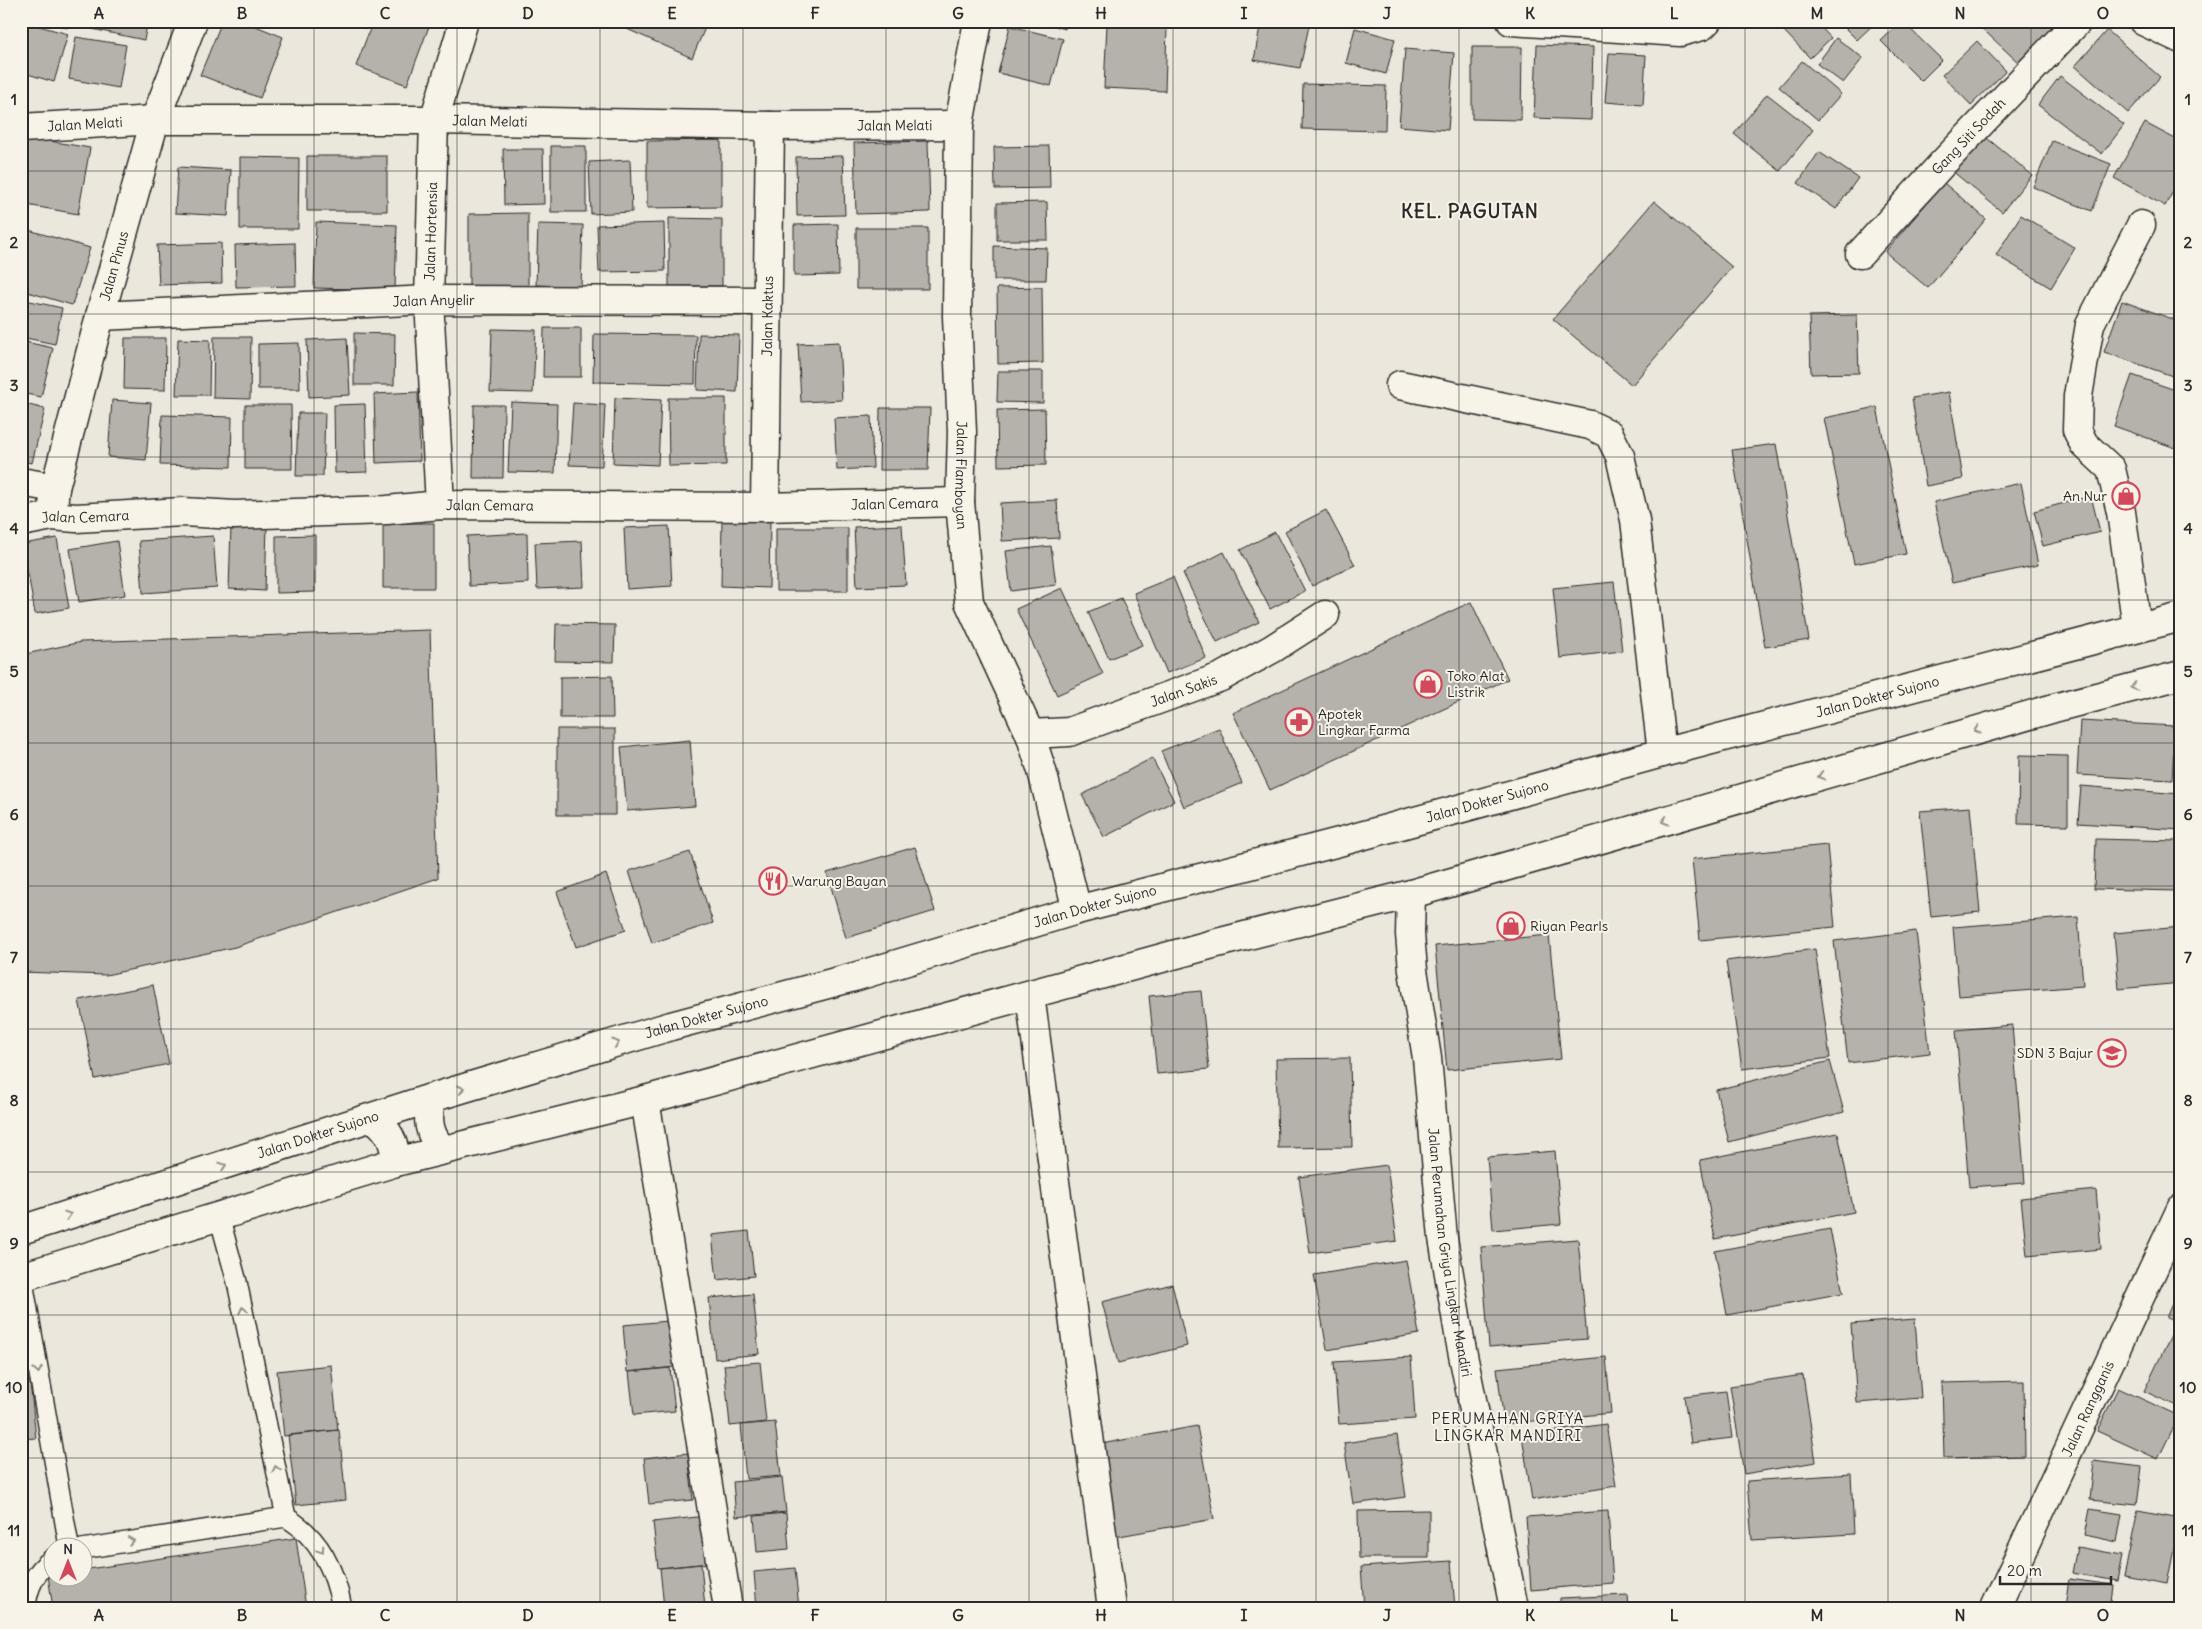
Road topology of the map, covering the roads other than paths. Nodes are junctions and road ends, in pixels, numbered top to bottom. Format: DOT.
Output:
graph roads {
  1 [pos="193,21"];
  2 [pos="464,21"];
  3 [pos="978,21"];
  4 [pos="1707,21"];
  5 [pos="2078,21"];
  6 [pos="2143,21"];
  7 [pos="1521,22"];
  8 [pos="2181,39"];
  9 [pos="155,120"];
  10 [pos="434,120"];
  11 [pos="959,125"];
  12 [pos="770,126"];
  13 [pos="21,128"];
  14 [pos="2141,225"];
  15 [pos="1860,254"];
  16 [pos="429,300"];
  17 [pos="766,301"];
  18 [pos="100,316"];
  19 [pos="1400,386"];
  20 [pos="21,482"];
  21 [pos="55,488"];
  22 [pos="960,502"];
  23 [pos="440,505"];
  24 [pos="765,507"];
  25 [pos="52,516"];
  26 [pos="21,522"];
  27 [pos="1325,616"];
  28 [pos="2181,617"];
  29 [pos="2137,628"];
  30 [pos="2181,675"];
  31 [pos="1030,734"];
  32 [pos="1662,753"];
  33 [pos="1411,894"];
  34 [pos="1077,910"];
  35 [pos="1030,995"];
  36 [pos="431,1098"];
  37 [pos="645,1100"];
  38 [pos="373,1118"];
  39 [pos="444,1150"];
  40 [pos="396,1162"];
  41 [pos="2181,1209"];
  42 [pos="219,1216"];
  43 [pos="21,1230"];
  44 [pos="22,1275"];
  45 [pos="286,1517"];
  46 [pos="67,1536"];
  47 [pos="92,1547"];
  48 [pos="42,1568"];
  49 [pos="26,1608"];
  50 [pos="342,1608"];
  51 [pos="728,1608"];
  52 [pos="1112,1608"];
  53 [pos="1514,1608"];
  54 [pos="1995,1608"];
  1 -- 9 [label="main road, Jalan Pinus"];
  2 -- 10 [label="main road, Jalan Hortensia"];
  3 -- 11 [label="main road, Jalan Flamboyan"];
  4 -- 7 [label="main road"];
  5 -- 15 [label="main road, Gang Siti Sodah"];
  6 -- 8 [label="main road"];
  9 -- 10 [label="main road, Jalan Melati"];
  9 -- 13 [label="main road, Jalan Melati"];
  9 -- 18 [label="main road, Jalan Pinus"];
  10 -- 12 [label="main road, Jalan Melati"];
  10 -- 16 [label="main road, Jalan Hortensia"];
  11 -- 12 [label="main road, Jalan Melati"];
  11 -- 22 [label="main road, Jalan Flamboyan"];
  12 -- 17 [label="main road, Jalan Kaktus"];
  14 -- 29 [label="main road"];
  16 -- 17 [label="main road, Jalan Anyelir"];
  16 -- 18 [label="main road, Jalan Anyelir"];
  16 -- 23 [label="main road, Jalan Hortensia"];
  17 -- 24 [label="main road, Jalan Kaktus"];
  18 -- 21 [label="main road, Jalan Pinus"];
  19 -- 32 [label="main road"];
  20 -- 21 [label="main road"];
  21 -- 25 [label="main road, Jalan Pinus"];
  22 -- 24 [label="main road, Jalan Cemara"];
  22 -- 31 [label="main road, Jalan Flamboyan"];
  23 -- 24 [label="main road, Jalan Cemara"];
  23 -- 25 [label="main road, Jalan Cemara"];
  25 -- 26 [label="main road, Jalan Cemara"];
  27 -- 31 [label="main road, Jalan Sakis"];
  28 -- 29 [label="main road, Jalan Dokter Sujono"];
  29 -- 32 [label="main road, Jalan Dokter Sujono"];
  30 -- 33 [label="main road, one-way"];
  31 -- 34 [label="main road, Jalan Flamboyan"];
  32 -- 34 [label="main road, Jalan Dokter Sujono"];
  33 -- 35 [label="main road"];
  33 -- 53 [label="main road, Jalan Perumahan Griya Lingkar Mandiri"];
  36 -- 34 [label="main road, Jalan Dokter Sujono, one-way"];
  35 -- 37 [label="main road"];
  35 -- 52 [label="main road"];
  36 -- 38 [label="main road, Jalan Dokter Sujono"];
  36 -- 39 [label="main road"];
  37 -- 39 [label="main road"];
  37 -- 51 [label="main road"];
  38 -- 40 [label="main road"];
  43 -- 38 [label="main road, Jalan Dokter Sujono, one-way"];
  39 -- 40 [label="main road"];
  40 -- 42 [label="main road"];
  41 -- 54 [label="main road, Jalan Rangganis"];
  42 -- 44 [label="main road"];
  45 -- 42 [label="lane, one-way"];
  44 -- 46 [label="lane, one-way"];
  47 -- 45 [label="lane, one-way"];
  45 -- 50 [label="lane, one-way"];
  48 -- 49 [label="lane"];
}
